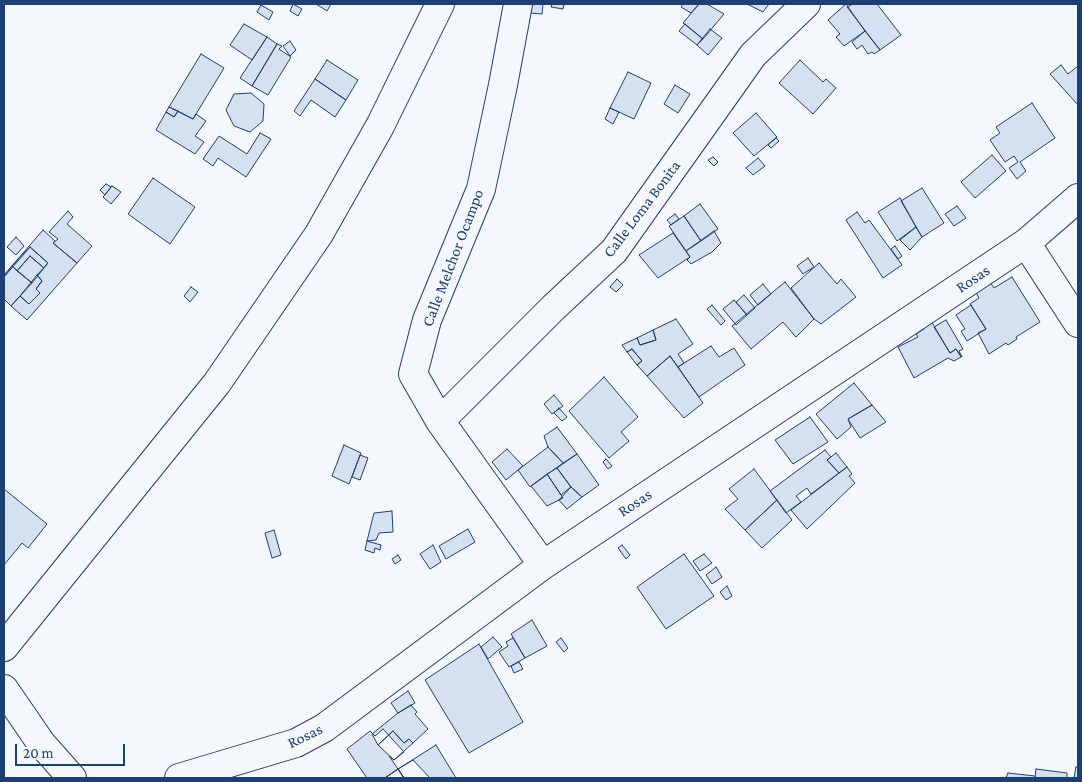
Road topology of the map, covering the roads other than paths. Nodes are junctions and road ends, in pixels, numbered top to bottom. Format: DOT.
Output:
graph roads {
  1 [pos="440,4"];
  2 [pos="518,4"];
  3 [pos="806,4"];
  4 [pos="1078,198"];
  5 [pos="1026,243"];
  6 [pos="1078,324"];
  7 [pos="440,421"];
  8 [pos="543,565"];
  9 [pos="4,647"];
  10 [pos="4,689"];
  11 [pos="72,778"];
  12 [pos="178,778"];
  1 -- 9 [label="street"];
  2 -- 7 [label="street, Calle Melchor Ocampo"];
  3 -- 7 [label="street, Calle Loma Bonita"];
  4 -- 5 [label="street, Rosas"];
  5 -- 6 [label="street"];
  5 -- 8 [label="street, Rosas"];
  7 -- 8 [label="street, Calle Melchor Ocampo"];
  8 -- 12 [label="street, Rosas"];
  10 -- 11 [label="street"];
}
